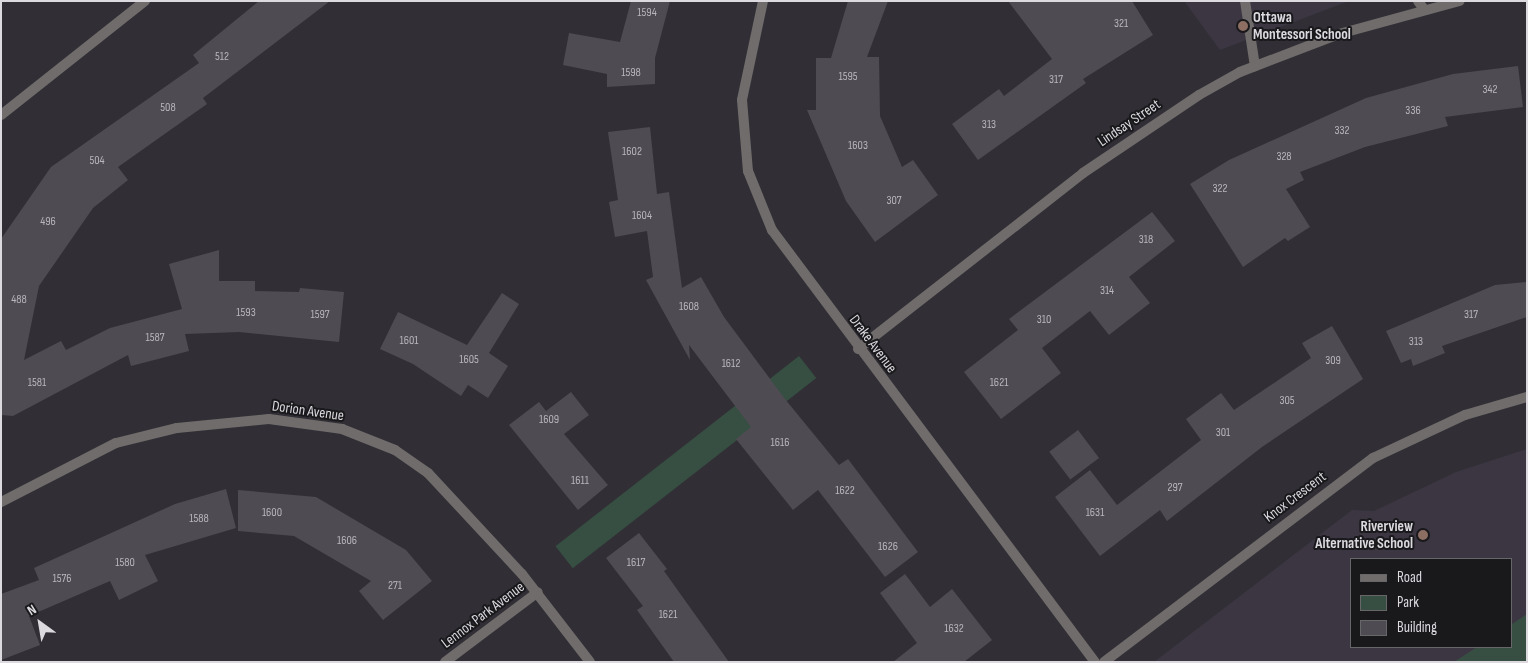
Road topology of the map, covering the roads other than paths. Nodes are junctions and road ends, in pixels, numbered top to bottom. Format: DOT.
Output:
graph roads {
  1 [pos="145,1"];
  2 [pos="763,1"];
  3 [pos="1245,1"];
  4 [pos="1460,1"];
  5 [pos="1420,5"];
  6 [pos="1254,66"];
  7 [pos="1,116"];
  8 [pos="858,349"];
  9 [pos="1527,397"];
  10 [pos="1,502"];
  11 [pos="538,592"];
  12 [pos="445,662"];
  13 [pos="590,662"];
  14 [pos="1096,662"];
  15 [pos="1104,662"];
  1 -- 7 [label="street"];
  2 -- 8 [label="street, Drake Avenue"];
  3 -- 6 [label="street"];
  4 -- 5 [label="street, Lindsay Street"];
  5 -- 6 [label="street, Lindsay Street"];
  6 -- 8 [label="street, Lindsay Street"];
  8 -- 14 [label="street, Drake Avenue"];
  9 -- 15 [label="street, Knox Crescent"];
  10 -- 11 [label="street, Dorion Avenue"];
  11 -- 12 [label="street, Lennox Park Avenue"];
  11 -- 13 [label="street, Dorion Avenue"];
}
